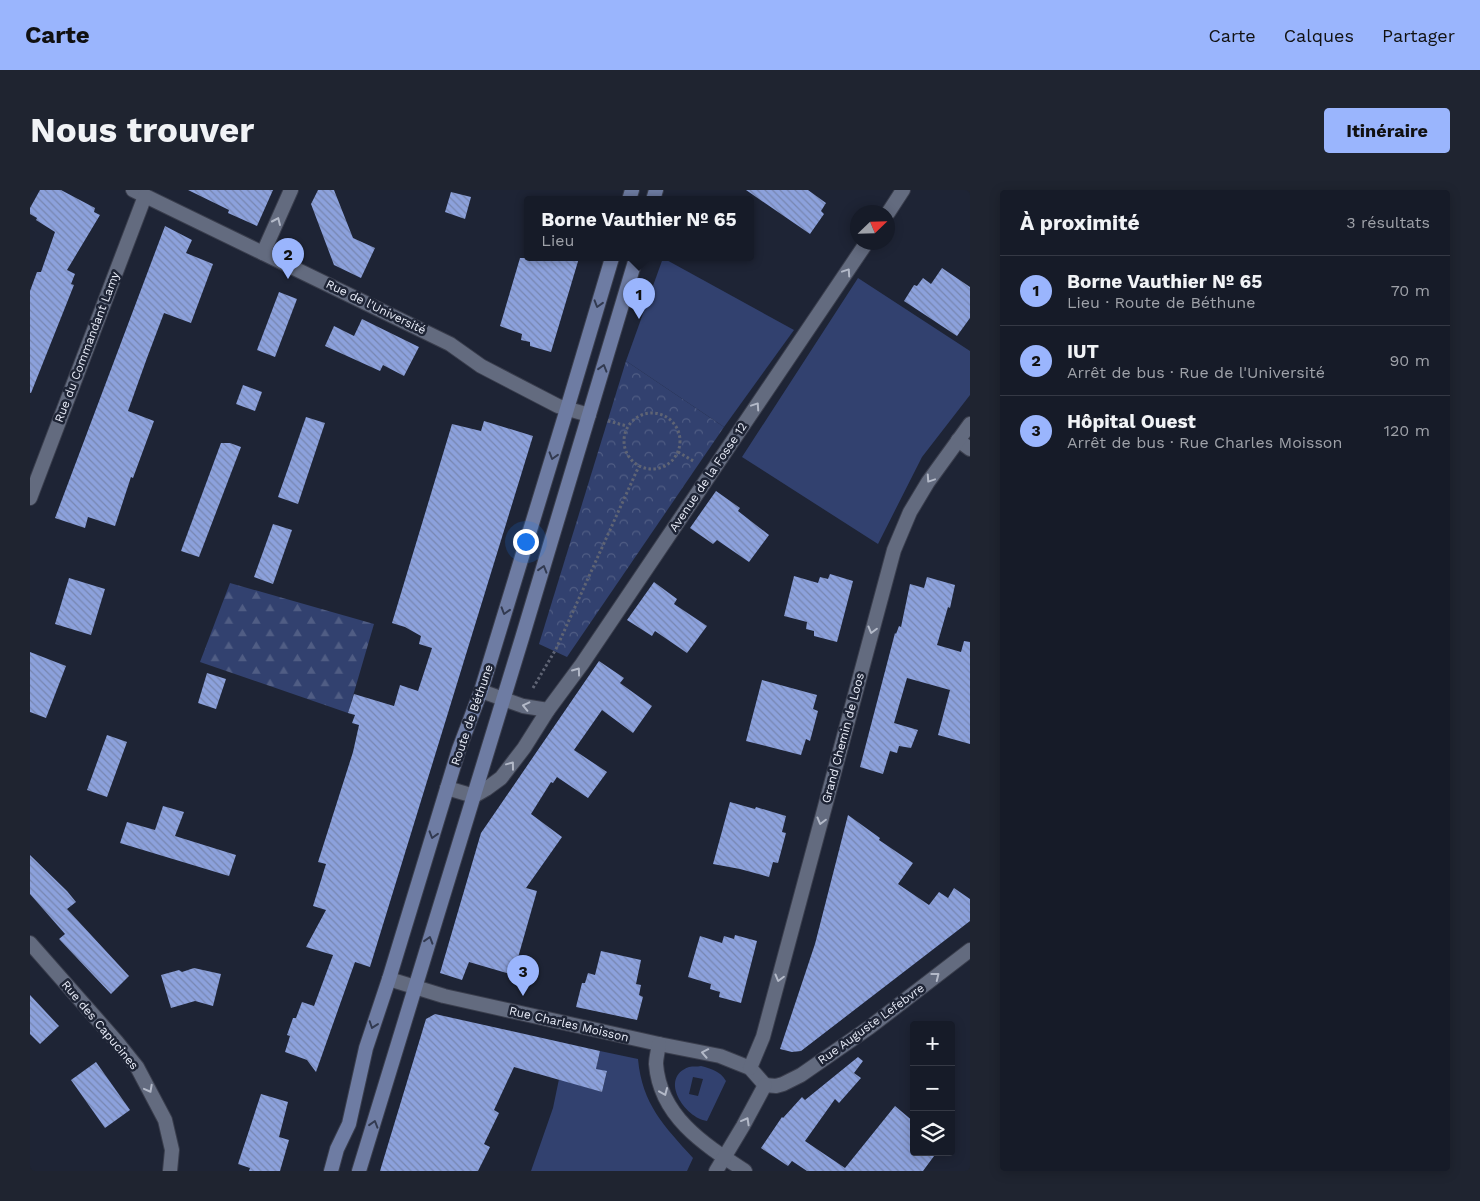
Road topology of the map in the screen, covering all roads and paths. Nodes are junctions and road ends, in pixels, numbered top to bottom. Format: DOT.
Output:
graph roads {
  1 [pos="291,190"];
  2 [pos="903,190"];
  3 [pos="139,193"];
  4 [pos="893,205"];
  5 [pos="862,250"];
  6 [pos="263,253"];
  7 [pos="611,261"];
  8 [pos="635,261"];
  9 [pos="568,409"];
  10 [pos="589,415"];
  11 [pos="614,422"];
  12 [pos="970,424"];
  13 [pos="627,426"];
  14 [pos="958,440"];
  15 [pos="970,449"];
  16 [pos="639,466"];
  17 [pos="30,498"];
  18 [pos="481,691"];
  19 [pos="504,700"];
  20 [pos="523,706"];
  21 [pos="548,710"];
  22 [pos="447,788"];
  23 [pos="474,796"];
  24 [pos="30,943"];
  25 [pos="970,950"];
  26 [pos="389,979"];
  27 [pos="415,987"];
  28 [pos="659,1044"];
  29 [pos="750,1068"];
  30 [pos="765,1085"];
  31 [pos="724,1156"];
  32 [pos="170,1171"];
  33 [pos="331,1171"];
  34 [pos="360,1171"];
  35 [pos="716,1171"];
  36 [pos="745,1171"];
  6 -- 1 [label="street, one-way"];
  2 -- 4 [label="street"];
  3 -- 6 [label="street, Rue de l'Université"];
  3 -- 17 [label="street, Rue du Commandant Lamy"];
  21 -- 5 [label="street, Avenue de la Fosse 12, one-way"];
  6 -- 9 [label="street, Rue de l'Université"];
  7 -- 9 [label="main road, Route de Béthune, one-way"];
  10 -- 8 [label="main road, Route de Béthune, one-way"];
  9 -- 10 [label="street, Rue de l'Université"];
  9 -- 18 [label="main road, Route de Béthune, one-way"];
  19 -- 10 [label="main road, Route de Béthune, one-way"];
  11 -- 13 [label="path"];
  12 -- 14 [label="street, Grand Chemin de Loos"];
  13 -- 16 [label="path"];
  13 -- 16 [label="path"];
  14 -- 15 [label="street"];
  14 -- 29 [label="street, Grand Chemin de Loos, one-way"];
  16 -- 20 [label="path"];
  18 -- 19 [label="street"];
  18 -- 22 [label="main road, Route de Béthune"];
  19 -- 20 [label="street"];
  19 -- 23 [label="main road, Route de Béthune"];
  21 -- 20 [label="street, one-way"];
  23 -- 21 [label="street, Avenue de la Fosse 12, one-way"];
  22 -- 23 [label="street"];
  22 -- 26 [label="main road, Route de Béthune, one-way"];
  27 -- 23 [label="main road, Route de Béthune, one-way"];
  24 -- 32 [label="street, Rue des Capucines, one-way"];
  30 -- 25 [label="street, Rue Auguste Lefebvre, one-way"];
  26 -- 27 [label="street, Rue Charles Moisson"];
  26 -- 33 [label="main road, Route de Béthune, one-way"];
  27 -- 28 [label="street, Rue Charles Moisson"];
  34 -- 27 [label="main road, Route de Béthune, one-way"];
  29 -- 28 [label="street, Rue Charles Moisson, one-way"];
  28 -- 31 [label="street, one-way"];
  29 -- 30 [label="street"];
  31 -- 30 [label="street, one-way"];
  31 -- 35 [label="street"];
  31 -- 36 [label="street"];
}
